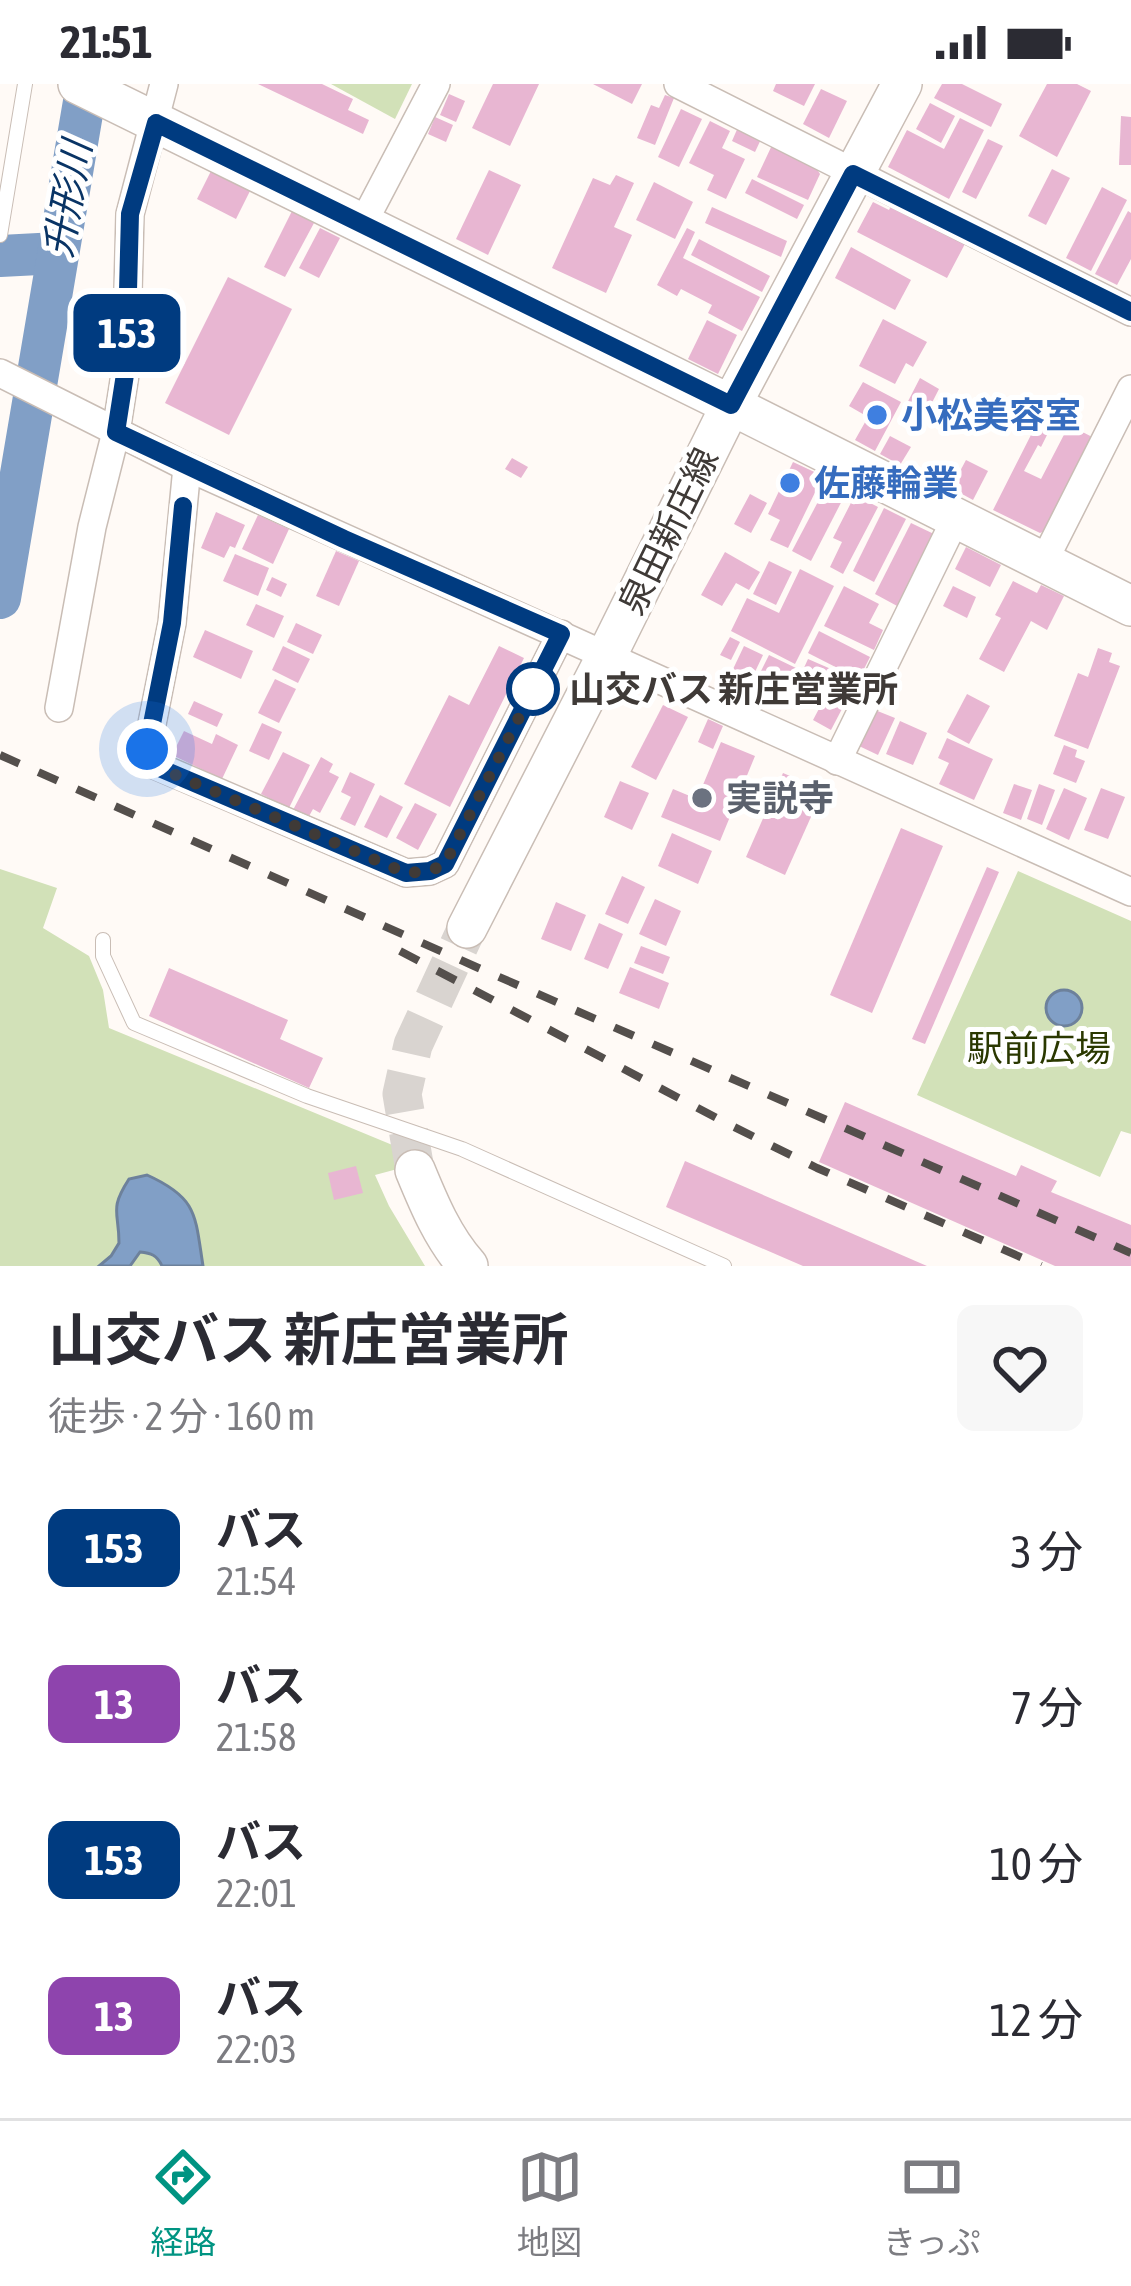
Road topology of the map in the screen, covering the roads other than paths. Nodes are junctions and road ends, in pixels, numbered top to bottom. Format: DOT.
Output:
graph roads {
  1 [pos="26,84"];
  2 [pos="78,84"];
  3 [pos="164,84"];
  4 [pos="436,84"];
  5 [pos="678,84"];
  6 [pos="902,84"];
  7 [pos="156,123"];
  8 [pos="853,174"];
  9 [pos="362,225"];
  10 [pos="0,235"];
  11 [pos="1131,312"];
  12 [pos="0,373"];
  13 [pos="1131,389"];
  14 [pos="731,405"];
  15 [pos="106,426"];
  16 [pos="187,467"];
  17 [pos="956,518"];
  18 [pos="1042,563"];
  19 [pos="1131,606"];
  20 [pos="561,634"];
  21 [pos="607,655"];
  22 [pos="58,708"];
  23 [pos="836,760"];
  24 [pos="1131,892"];
  25 [pos="467,928"];
  26 [pos="103,940"];
  27 [pos="415,1170"];
  28 [pos="468,1266"];
  29 [pos="724,1266"];
  1 -- 10 [label="lane"];
  2 -- 7 [label="main road"];
  3 -- 7 [label="street"];
  4 -- 9 [label="street"];
  5 -- 8 [label="street"];
  6 -- 8 [label="main road"];
  7 -- 9 [label="main road"];
  7 -- 15 [label="street"];
  8 -- 11 [label="street"];
  8 -- 14 [label="main road"];
  9 -- 14 [label="main road"];
  12 -- 15 [label="street"];
  13 -- 18 [label="street"];
  14 -- 17 [label="main road, 泉田新庄線"];
  14 -- 21 [label="main road, 泉田新庄線"];
  15 -- 16 [label="street"];
  15 -- 22 [label="street"];
  16 -- 20 [label="street"];
  16 -- 20 [label="street"];
  17 -- 18 [label="main road, 泉田新庄線"];
  17 -- 23 [label="street"];
  18 -- 19 [label="main road, 泉田新庄線"];
  20 -- 21 [label="street"];
  21 -- 23 [label="street"];
  21 -- 25 [label="main road, 泉田新庄線"];
  23 -- 24 [label="street"];
  26 -- 29 [label="lane"];
  27 -- 28 [label="main road"];
}
